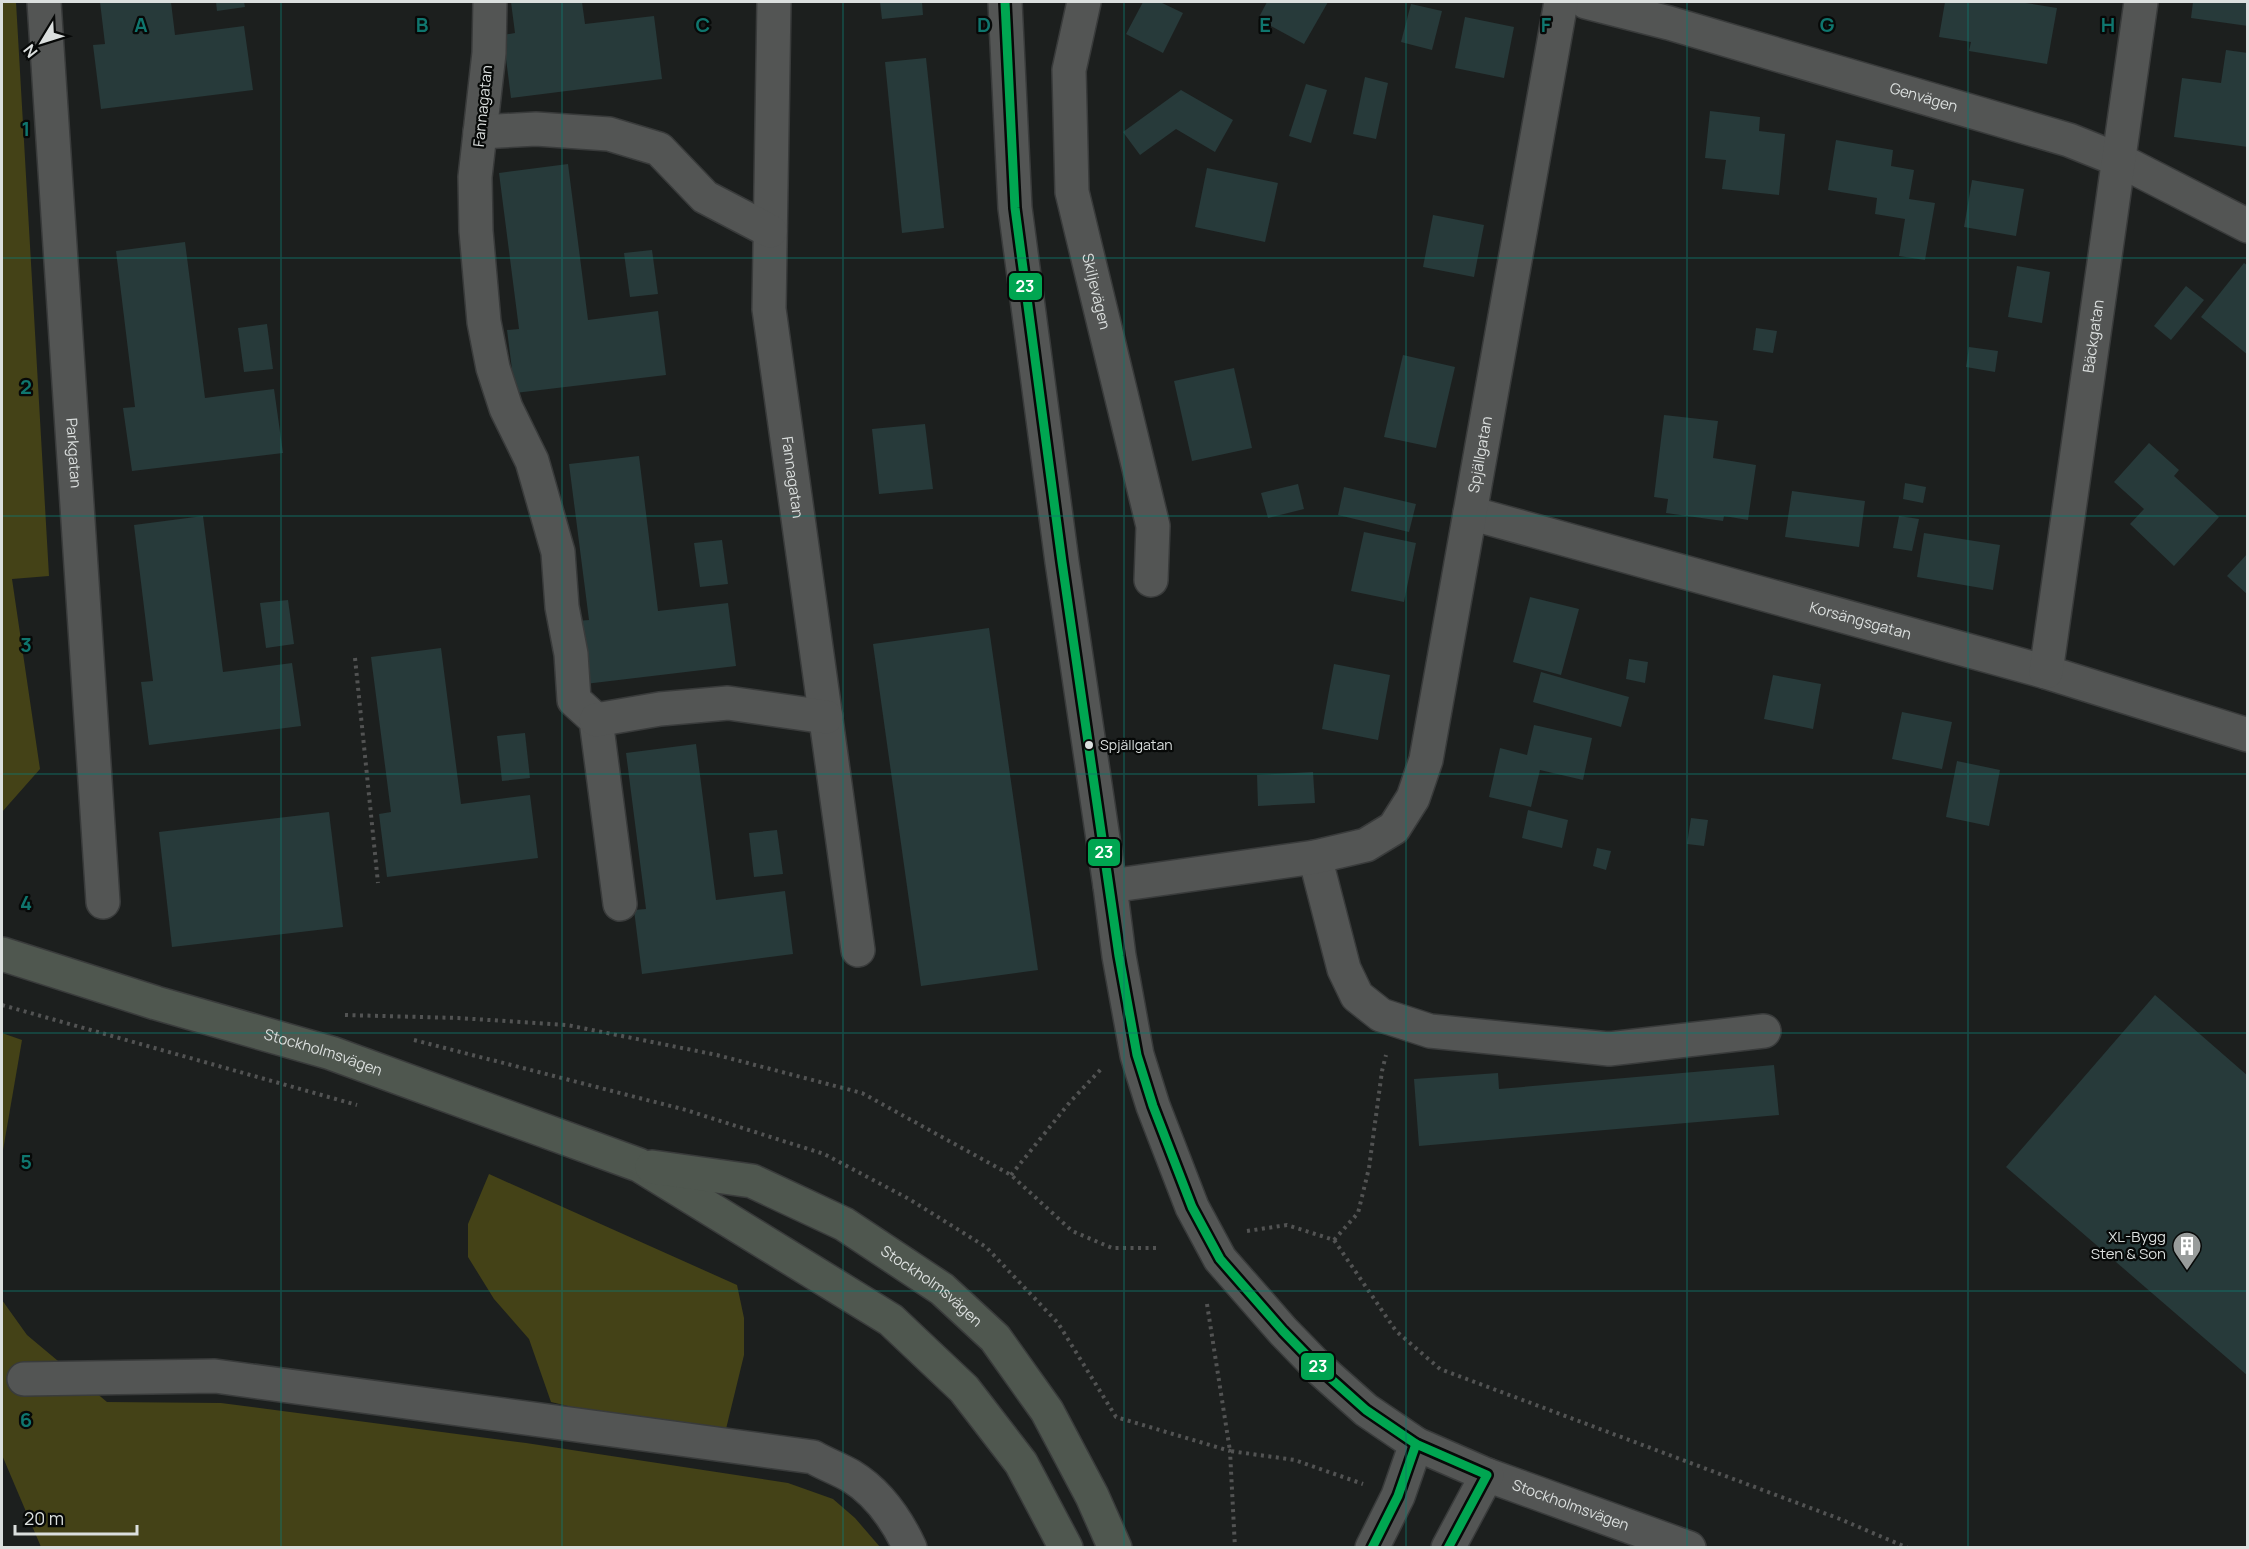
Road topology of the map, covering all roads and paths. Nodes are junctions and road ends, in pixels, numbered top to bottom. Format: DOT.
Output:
graph roads {
  1 [pos="44,2"];
  2 [pos="490,2"];
  3 [pos="774,2"];
  4 [pos="1005,2"];
  5 [pos="1084,2"];
  6 [pos="1561,2"];
  7 [pos="1586,2"];
  8 [pos="2141,2"];
  9 [pos="1671,12"];
  10 [pos="480,132"];
  11 [pos="2119,160"];
  12 [pos="2247,226"];
  13 [pos="770,231"];
  14 [pos="1470,513"];
  15 [pos="1150,580"];
  16 [pos="355,658"];
  17 [pos="2046,672"];
  18 [pos="826,717"];
  19 [pos="596,720"];
  20 [pos="2247,735"];
  21 [pos="1315,857"];
  22 [pos="378,883"];
  23 [pos="1110,886"];
  24 [pos="103,902"];
  25 [pos="620,904"];
  26 [pos="858,950"];
  27 [pos="2,954"];
  28 [pos="2,1005"];
  29 [pos="343,1015"];
  30 [pos="1396,1020"];
  31 [pos="1764,1031"];
  32 [pos="1107,1063"];
  33 [pos="364,1107"];
  34 [pos="639,1165"];
  35 [pos="1011,1175"];
  36 [pos="1245,1231"];
  37 [pos="1334,1240"];
  38 [pos="1157,1248"];
  39 [pos="24,1379"];
  40 [pos="1416,1444"];
  41 [pos="1487,1475"];
  42 [pos="910,1548"];
  43 [pos="1066,1548"];
  44 [pos="1115,1548"];
  45 [pos="1372,1548"];
  46 [pos="1448,1548"];
  47 [pos="1689,1548"];
  48 [pos="1908,1548"];
  1 -- 24 [label="street, Parkgatan"];
  2 -- 10 [label="street, Fannagatan"];
  3 -- 13 [label="street, Fannagatan"];
  4 -- 23 [label="street, Stockholmsvägen"];
  5 -- 15 [label="street, Skiljevägen"];
  6 -- 14 [label="street, Spjällgatan"];
  7 -- 9 [label="street, Genvägen"];
  8 -- 11 [label="street, Bäckgatan"];
  9 -- 11 [label="street, Genvägen"];
  10 -- 13 [label="street"];
  10 -- 19 [label="street, Fannagatan"];
  11 -- 12 [label="street, Genvägen"];
  11 -- 17 [label="street, Bäckgatan"];
  13 -- 18 [label="street, Fannagatan"];
  14 -- 17 [label="street, Korsängsgatan"];
  14 -- 21 [label="street, Spjällgatan"];
  16 -- 22 [label="path"];
  17 -- 20 [label="street, Korsängsgatan"];
  18 -- 19 [label="street"];
  18 -- 26 [label="street, Fannagatan"];
  19 -- 25 [label="street"];
  21 -- 23 [label="street, Spjällgatan"];
  21 -- 30 [label="street"];
  23 -- 40 [label="street, Stockholmsvägen"];
  27 -- 34 [label="main road, Stockholmsvägen"];
  28 -- 33 [label="path"];
  29 -- 35 [label="path"];
  30 -- 31 [label="street"];
  30 -- 37 [label="path"];
  32 -- 35 [label="path"];
  34 -- 43 [label="main road, Stockholmsvägen"];
  34 -- 44 [label="main road, Stockholmsvägen"];
  35 -- 38 [label="path"];
  36 -- 37 [label="path"];
  37 -- 48 [label="path"];
  39 -- 42 [label="street"];
  40 -- 41 [label="street, Stockholmsvägen"];
  40 -- 45 [label="street"];
  41 -- 46 [label="street"];
  41 -- 47 [label="street, Stockholmsvägen"];
}
